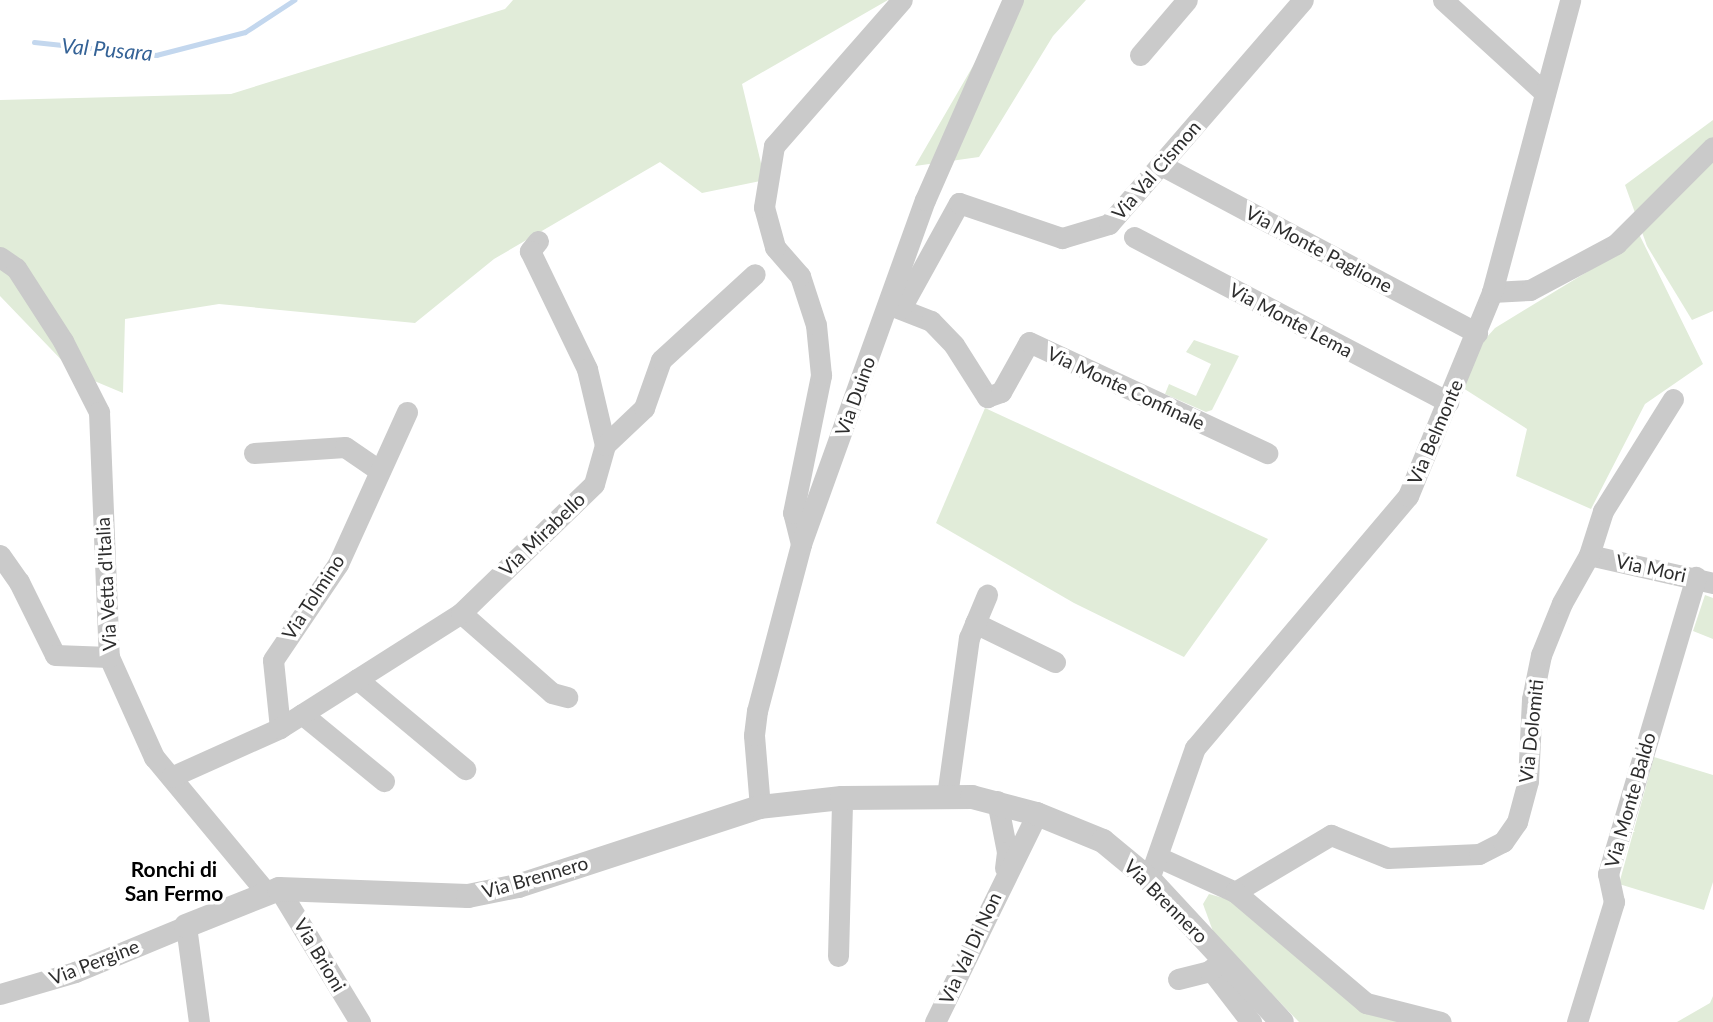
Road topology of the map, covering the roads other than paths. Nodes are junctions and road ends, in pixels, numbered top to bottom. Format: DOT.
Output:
graph roads {
  1 [pos="902,0"];
  2 [pos="1013,0"];
  3 [pos="1187,0"];
  4 [pos="1303,0"];
  5 [pos="1443,0"];
  6 [pos="1570,0"];
  7 [pos="1140,55"];
  8 [pos="1545,93"];
  9 [pos="1713,147"];
  10 [pos="1161,165"];
  11 [pos="1134,237"];
  12 [pos="538,241"];
  13 [pos="0,257"];
  14 [pos="755,274"];
  15 [pos="1492,292"];
  16 [pos="894,306"];
  17 [pos="1477,333"];
  18 [pos="1673,399"];
  19 [pos="1448,402"];
  20 [pos="407,412"];
  21 [pos="605,445"];
  22 [pos="254,453"];
  23 [pos="1267,453"];
  24 [pos="380,471"];
  25 [pos="802,544"];
  26 [pos="0,555"];
  27 [pos="1589,555"];
  28 [pos="1704,580"];
  29 [pos="987,595"];
  30 [pos="461,613"];
  31 [pos="975,623"];
  32 [pos="761,653"];
  33 [pos="108,657"];
  34 [pos="1055,662"];
  35 [pos="357,679"];
  36 [pos="568,697"];
  37 [pos="302,714"];
  38 [pos="280,728"];
  39 [pos="754,735"];
  40 [pos="465,769"];
  41 [pos="171,777"];
  42 [pos="384,781"];
  43 [pos="947,796"];
  44 [pos="842,798"];
  45 [pos="997,802"];
  46 [pos="760,807"];
  47 [pos="1037,814"];
  48 [pos="1154,868"];
  49 [pos="1004,874"];
  50 [pos="273,890"];
  51 [pos="1235,892"];
  52 [pos="186,926"];
  53 [pos="838,956"];
  54 [pos="1217,965"];
  55 [pos="1178,979"];
  56 [pos="0,994"];
  57 [pos="199,1022"];
  58 [pos="360,1022"];
  59 [pos="935,1022"];
  60 [pos="1251,1022"];
  61 [pos="1282,1022"];
  62 [pos="1441,1022"];
  63 [pos="1577,1022"];
  1 -- 25 [label="street"];
  2 -- 16 [label="street, Via Duino"];
  3 -- 7 [label="street"];
  4 -- 10 [label="street, Via Val Cismon"];
  5 -- 8 [label="street"];
  6 -- 8 [label="street, Via Belmonte"];
  8 -- 15 [label="street, Via Belmonte"];
  9 -- 15 [label="street"];
  10 -- 16 [label="street, Via Val Cismon"];
  10 -- 17 [label="street, Via Monte Paglione"];
  11 -- 19 [label="street, Via Monte Lema"];
  12 -- 21 [label="street, Via Mirabello"];
  13 -- 33 [label="street, Via Vetta d'Italia"];
  14 -- 21 [label="street"];
  15 -- 17 [label="street, Via Belmonte"];
  16 -- 23 [label="street, Via Monte Confinale"];
  16 -- 25 [label="street, Via Duino"];
  17 -- 19 [label="street, Via Belmonte"];
  18 -- 27 [label="street, Via Dolomiti"];
  19 -- 48 [label="street, Via Belmonte"];
  20 -- 24 [label="street, Via Tolmino"];
  21 -- 30 [label="street, Via Mirabello"];
  22 -- 24 [label="street"];
  24 -- 38 [label="street, Via Tolmino"];
  25 -- 39 [label="street, Via Duino"];
  26 -- 33 [label="street"];
  27 -- 28 [label="street, Via Mori"];
  27 -- 51 [label="street, Via Dolomiti"];
  28 -- 63 [label="street, Via Monte Baldo"];
  29 -- 31 [label="street"];
  30 -- 35 [label="street, Via Mirabello"];
  30 -- 36 [label="street"];
  31 -- 34 [label="street"];
  31 -- 43 [label="street"];
  32 -- 39 [label="street"];
  33 -- 41 [label="street, Via Vetta d'Italia"];
  35 -- 37 [label="street, Via Mirabello"];
  35 -- 40 [label="street"];
  37 -- 38 [label="street, Via Mirabello"];
  37 -- 42 [label="street"];
  38 -- 41 [label="street, Via Mirabello"];
  39 -- 46 [label="street, Via Duino"];
  41 -- 50 [label="street, Via Vetta d'Italia"];
  43 -- 44 [label="street, Via Brennero"];
  43 -- 45 [label="street, Via Brennero"];
  44 -- 46 [label="street, Via Brennero"];
  44 -- 53 [label="street"];
  45 -- 47 [label="street, Via Brennero"];
  45 -- 49 [label="street, Via Val Di Non"];
  46 -- 50 [label="street, Via Brennero"];
  47 -- 48 [label="street, Via Brennero"];
  47 -- 49 [label="street, Via Val Di Non"];
  48 -- 51 [label="street"];
  48 -- 54 [label="street, Via Brennero"];
  49 -- 59 [label="street, Via Val Di Non"];
  50 -- 52 [label="street, Via Brennero"];
  50 -- 58 [label="street, Via Brioni"];
  51 -- 62 [label="street"];
  52 -- 56 [label="street, Via Pergine"];
  52 -- 57 [label="street"];
  54 -- 55 [label="street, Via Brennero"];
  54 -- 60 [label="street"];
  54 -- 61 [label="street, Via Brennero"];
}
